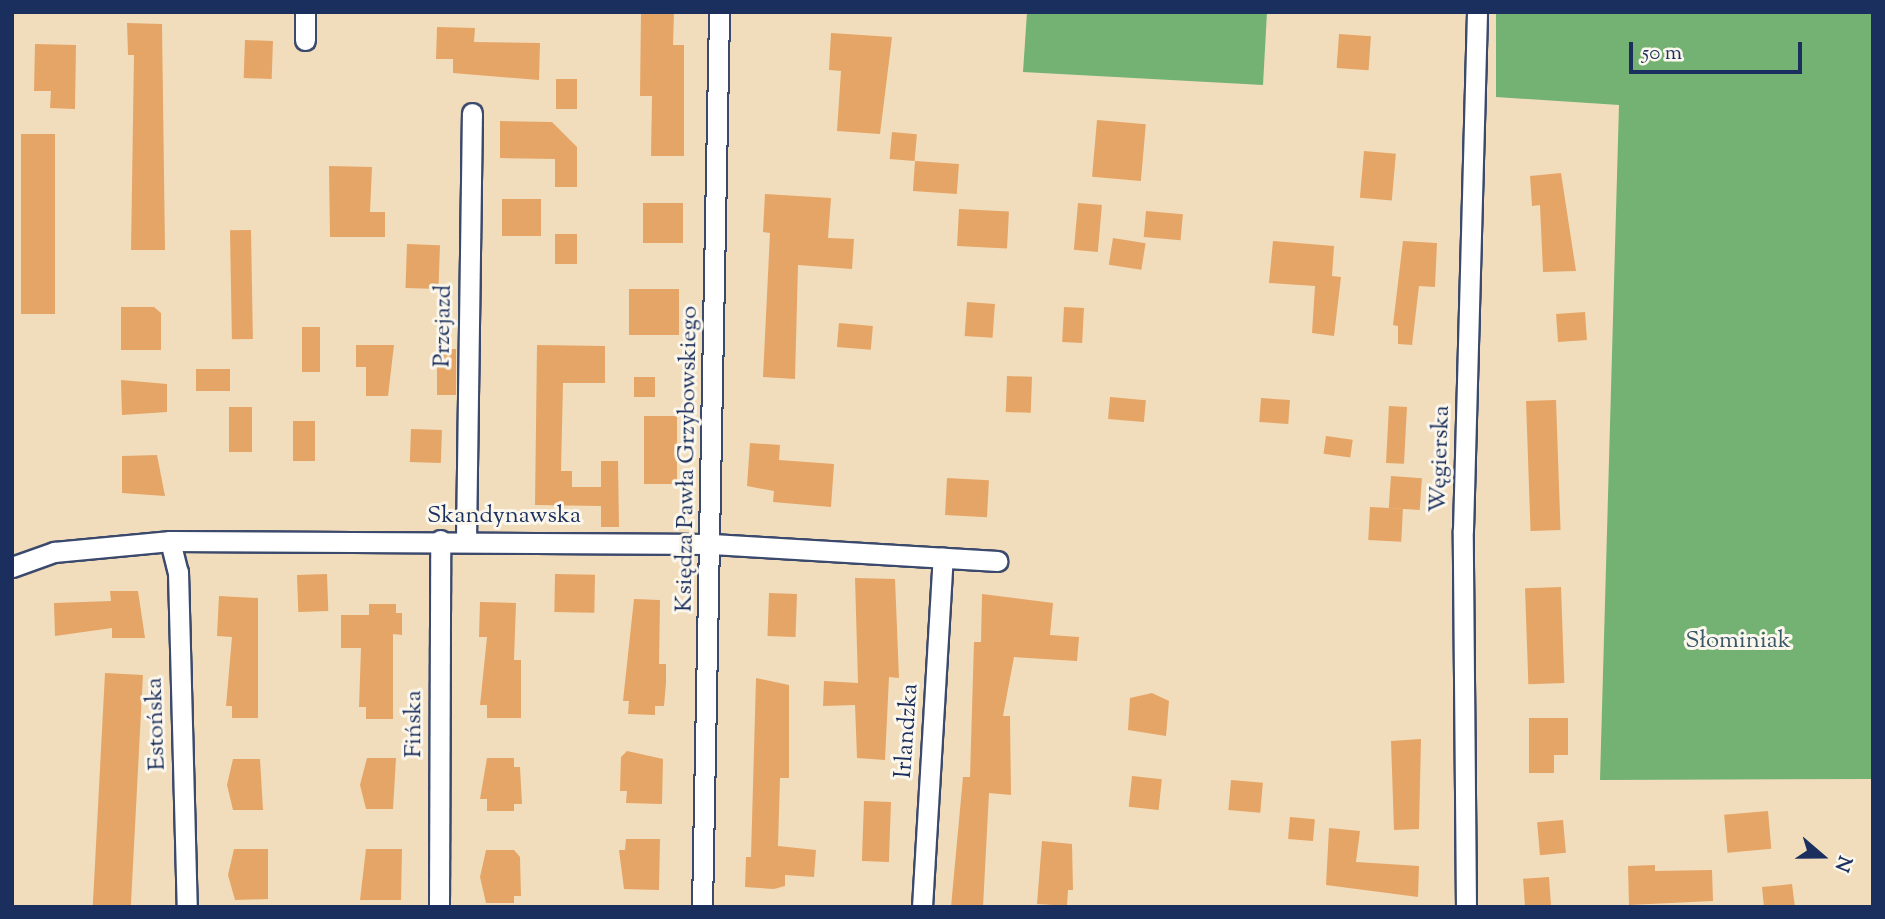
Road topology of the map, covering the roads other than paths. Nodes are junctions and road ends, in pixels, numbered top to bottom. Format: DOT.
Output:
graph roads {
  1 [pos="305,12"];
  2 [pos="719,12"];
  3 [pos="1477,12"];
  4 [pos="305,40"];
  5 [pos="472,114"];
  6 [pos="440,540"];
  7 [pos="466,540"];
  8 [pos="170,541"];
  9 [pos="712,544"];
  10 [pos="943,558"];
  11 [pos="997,561"];
  12 [pos="12,567"];
  13 [pos="187,907"];
  14 [pos="439,907"];
  15 [pos="702,907"];
  16 [pos="922,907"];
  17 [pos="1466,907"];
  1 -- 4 [label="street"];
  2 -- 9 [label="street, Księdza Pawła Grzybowskiego"];
  3 -- 17 [label="street, Węgierska"];
  5 -- 7 [label="street, Przejazd"];
  6 -- 7 [label="street, Skandynawska"];
  6 -- 8 [label="street, Skandynawska"];
  6 -- 14 [label="street, Fińska"];
  7 -- 9 [label="street, Skandynawska"];
  8 -- 12 [label="street, Skandynawska"];
  8 -- 13 [label="street, Estońska"];
  9 -- 10 [label="street, Skandynawska"];
  9 -- 15 [label="street, Księdza Pawła Grzybowskiego"];
  10 -- 11 [label="street, Skandynawska"];
  10 -- 16 [label="street, Irlandzka"];
}
